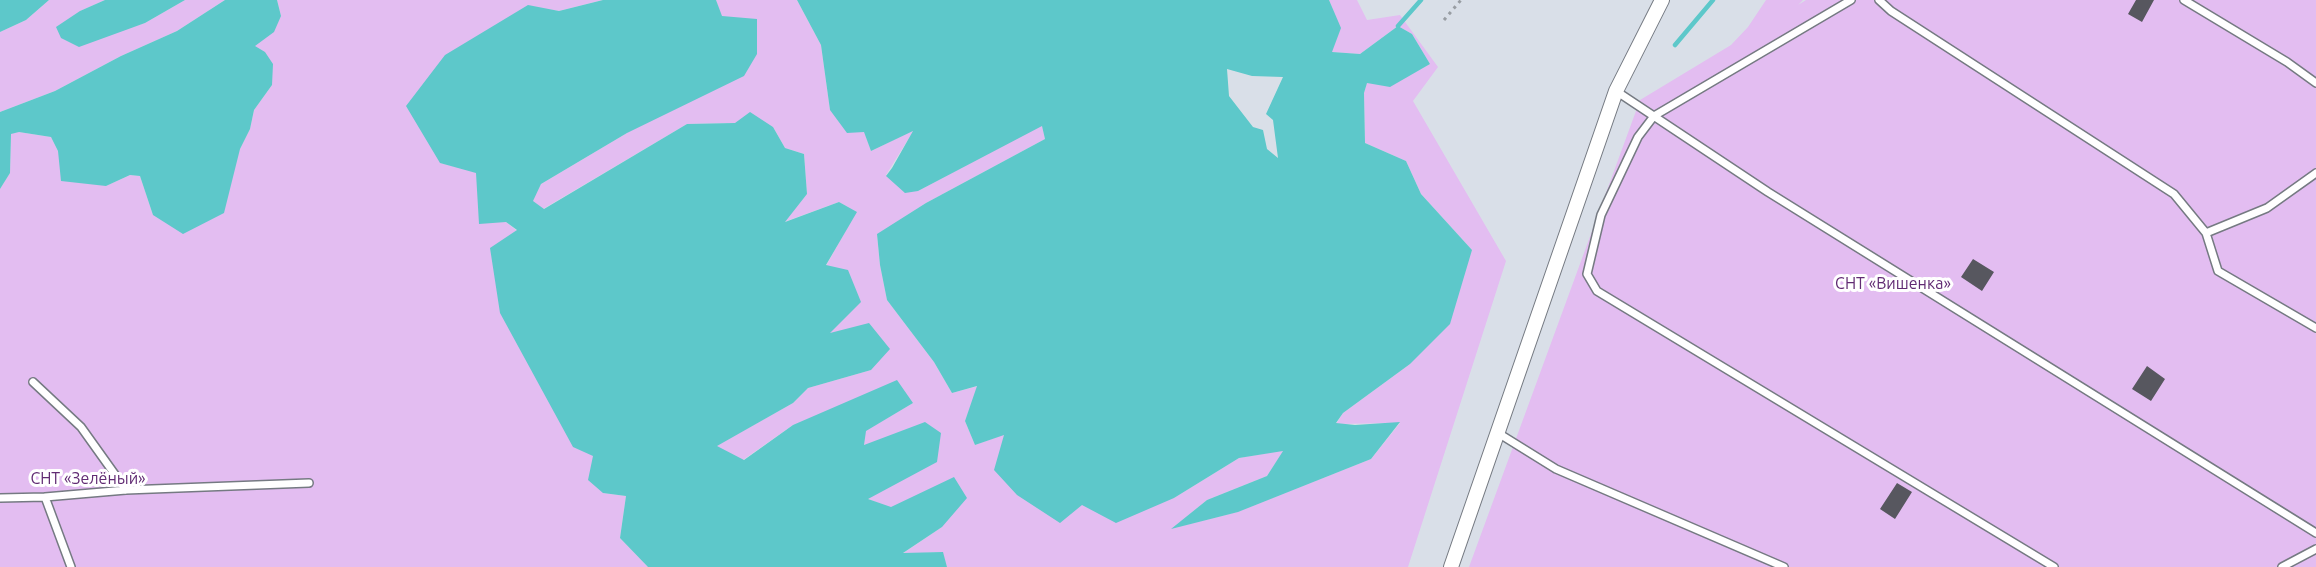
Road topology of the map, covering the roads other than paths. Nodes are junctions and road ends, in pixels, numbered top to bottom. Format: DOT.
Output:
graph roads {
  1 [pos="1662,0"];
  2 [pos="1851,0"];
  3 [pos="1879,0"];
  4 [pos="2184,0"];
  5 [pos="2316,83"];
  6 [pos="1616,91"];
  7 [pos="1654,116"];
  8 [pos="2316,173"];
  9 [pos="2206,233"];
  10 [pos="2316,328"];
  11 [pos="33,382"];
  12 [pos="1498,433"];
  13 [pos="309,483"];
  14 [pos="126,490"];
  15 [pos="45,497"];
  16 [pos="0,498"];
  17 [pos="2316,533"];
  18 [pos="2316,549"];
  19 [pos="71,567"];
  20 [pos="1451,567"];
  21 [pos="1784,567"];
  22 [pos="2054,567"];
  23 [pos="2282,567"];
  1 -- 6 [label="street"];
  2 -- 7 [label="lane"];
  3 -- 9 [label="lane"];
  4 -- 5 [label="lane"];
  6 -- 7 [label="lane"];
  6 -- 12 [label="street"];
  7 -- 17 [label="lane"];
  7 -- 22 [label="lane"];
  8 -- 9 [label="lane"];
  9 -- 10 [label="lane"];
  11 -- 14 [label="lane"];
  12 -- 20 [label="street"];
  12 -- 21 [label="lane"];
  13 -- 14 [label="lane"];
  14 -- 15 [label="lane"];
  15 -- 16 [label="lane"];
  15 -- 19 [label="lane"];
  18 -- 23 [label="lane"];
}
